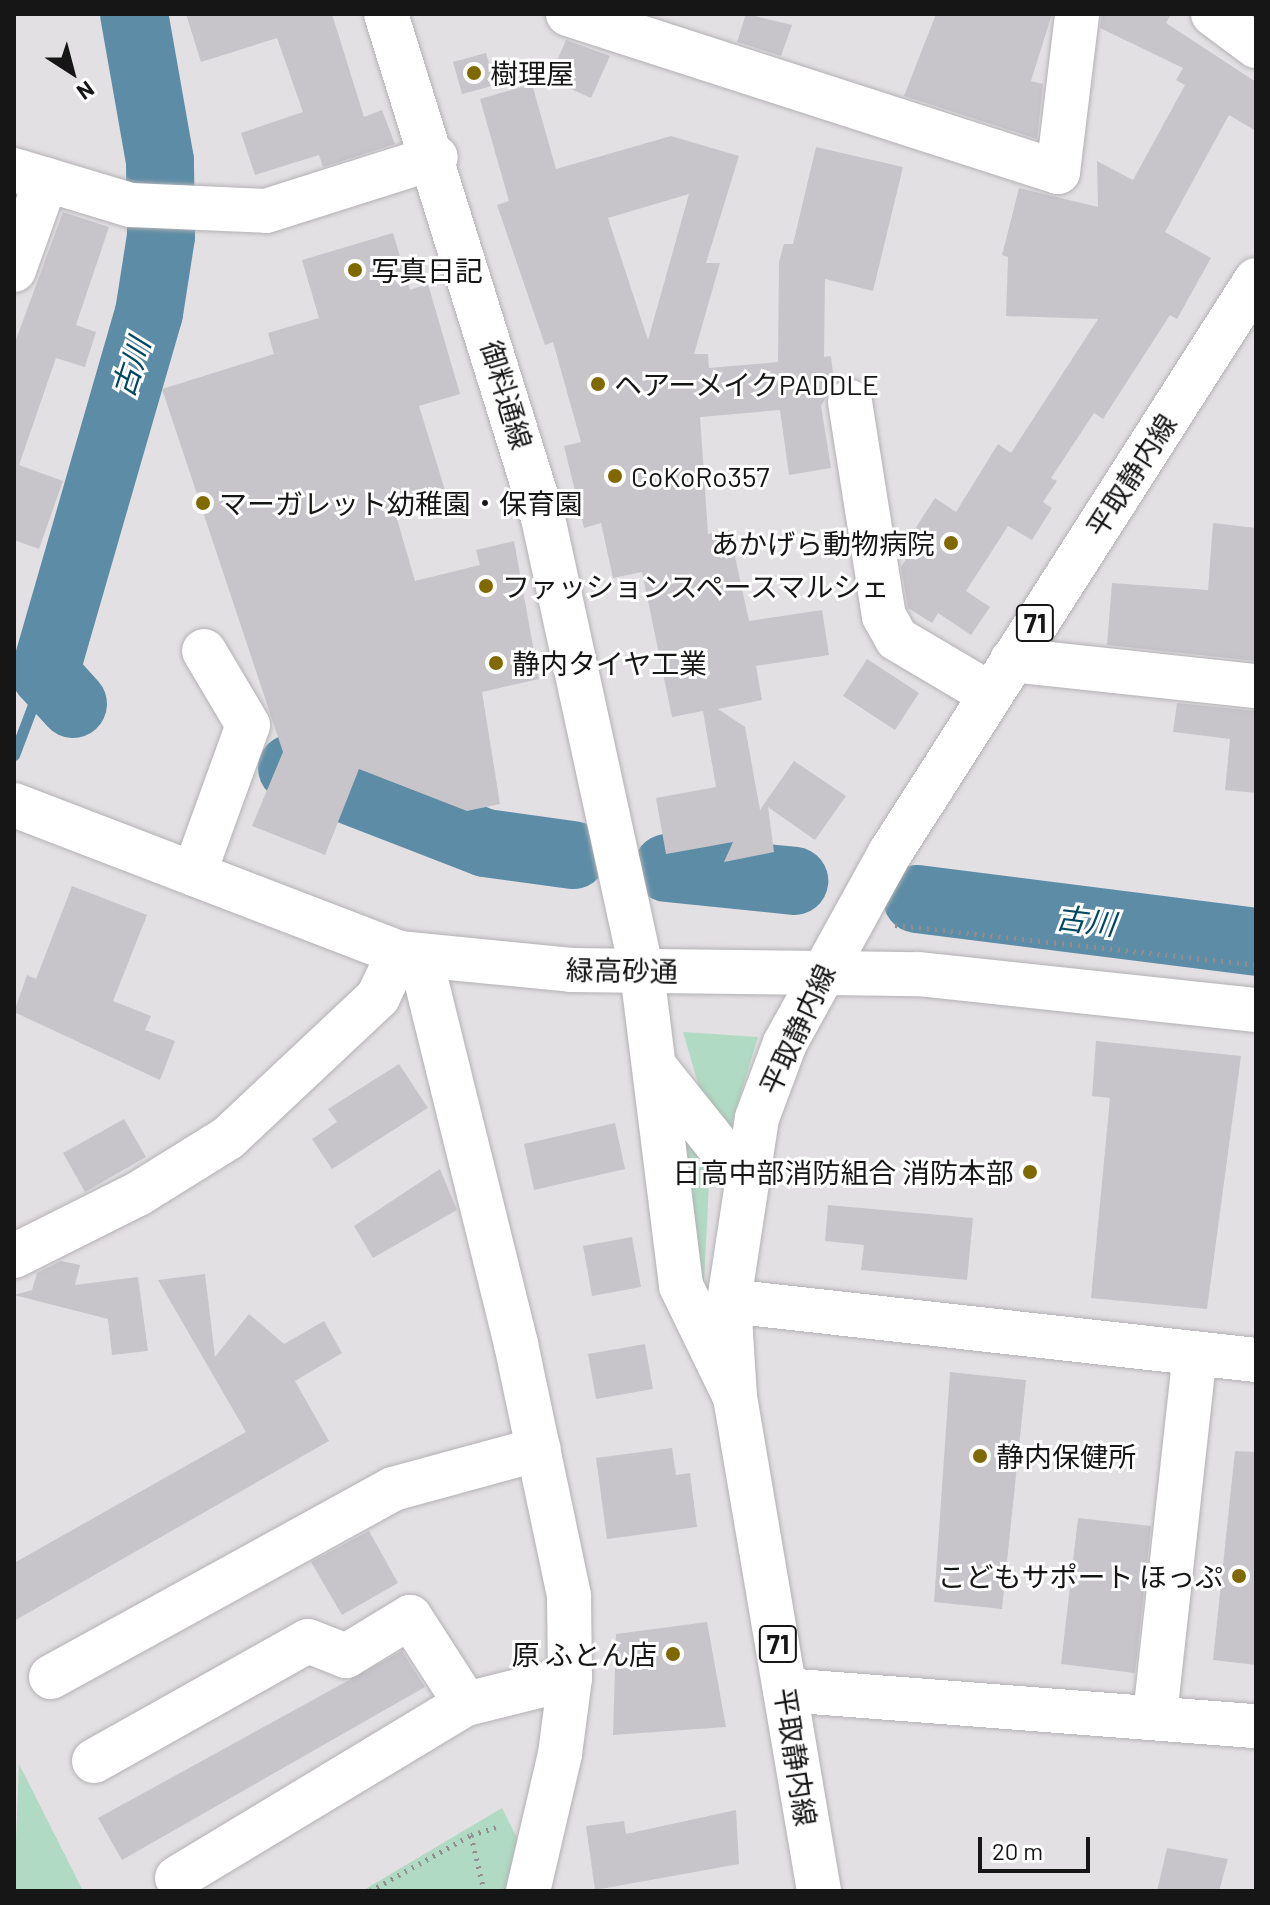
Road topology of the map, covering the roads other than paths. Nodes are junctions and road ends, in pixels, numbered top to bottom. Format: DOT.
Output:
graph roads {
  1 [pos="568,14"];
  2 [pos="1077,14"];
  3 [pos="1213,14"];
  4 [pos="397,17"];
  5 [pos="1256,46"];
  6 [pos="436,157"];
  7 [pos="30,175"];
  8 [pos="14,270"];
  9 [pos="1256,280"];
  10 [pos="850,402"];
  11 [pos="204,651"];
  12 [pos="1001,677"];
  13 [pos="1256,686"];
  14 [pos="14,805"];
  15 [pos="194,874"];
  16 [pos="409,954"];
  17 [pos="822,971"];
  18 [pos="642,972"];
  19 [pos="1256,1010"];
  20 [pos="658,1071"];
  21 [pos="743,1177"];
  22 [pos="14,1256"];
  23 [pos="729,1301"];
  24 [pos="1195,1353"];
  25 [pos="1256,1360"];
  26 [pos="735,1397"];
  27 [pos="539,1449"];
  28 [pos="51,1677"];
  29 [pos="570,1678"];
  30 [pos="785,1690"];
  31 [pos="466,1704"];
  32 [pos="1155,1715"];
  33 [pos="1256,1726"];
  34 [pos="94,1761"];
  35 [pos="177,1878"];
  36 [pos="528,1891"];
  37 [pos="819,1891"];
  1 -- 2 [label="street"];
  3 -- 5 [label="street"];
  4 -- 6 [label="street, 御料通線"];
  6 -- 7 [label="street"];
  6 -- 18 [label="street, 御料通線"];
  7 -- 8 [label="street"];
  9 -- 12 [label="street, 平取静内線 / 71"];
  10 -- 12 [label="street"];
  11 -- 15 [label="street"];
  12 -- 13 [label="street"];
  12 -- 17 [label="street, 平取静内線 / 71"];
  14 -- 15 [label="street, 緑高砂通"];
  15 -- 16 [label="street, 緑高砂通"];
  16 -- 18 [label="street, 緑高砂通"];
  16 -- 22 [label="street"];
  16 -- 27 [label="street"];
  17 -- 18 [label="street, 緑高砂通"];
  17 -- 19 [label="street, 緑高砂通"];
  17 -- 21 [label="street, 平取静内線 / 71"];
  18 -- 20 [label="street, 御料通線"];
  20 -- 21 [label="street"];
  20 -- 26 [label="street, 御料通線"];
  21 -- 23 [label="street, 平取静内線 / 71"];
  23 -- 24 [label="street"];
  23 -- 26 [label="street, 平取静内線 / 71"];
  24 -- 25 [label="street"];
  24 -- 32 [label="street"];
  26 -- 30 [label="street, 平取静内線 / 71"];
  27 -- 28 [label="street"];
  27 -- 29 [label="street"];
  29 -- 31 [label="street"];
  29 -- 36 [label="street"];
  30 -- 32 [label="street"];
  30 -- 37 [label="street, 平取静内線 / 71"];
  31 -- 34 [label="street"];
  31 -- 35 [label="street"];
  32 -- 33 [label="street"];
}
